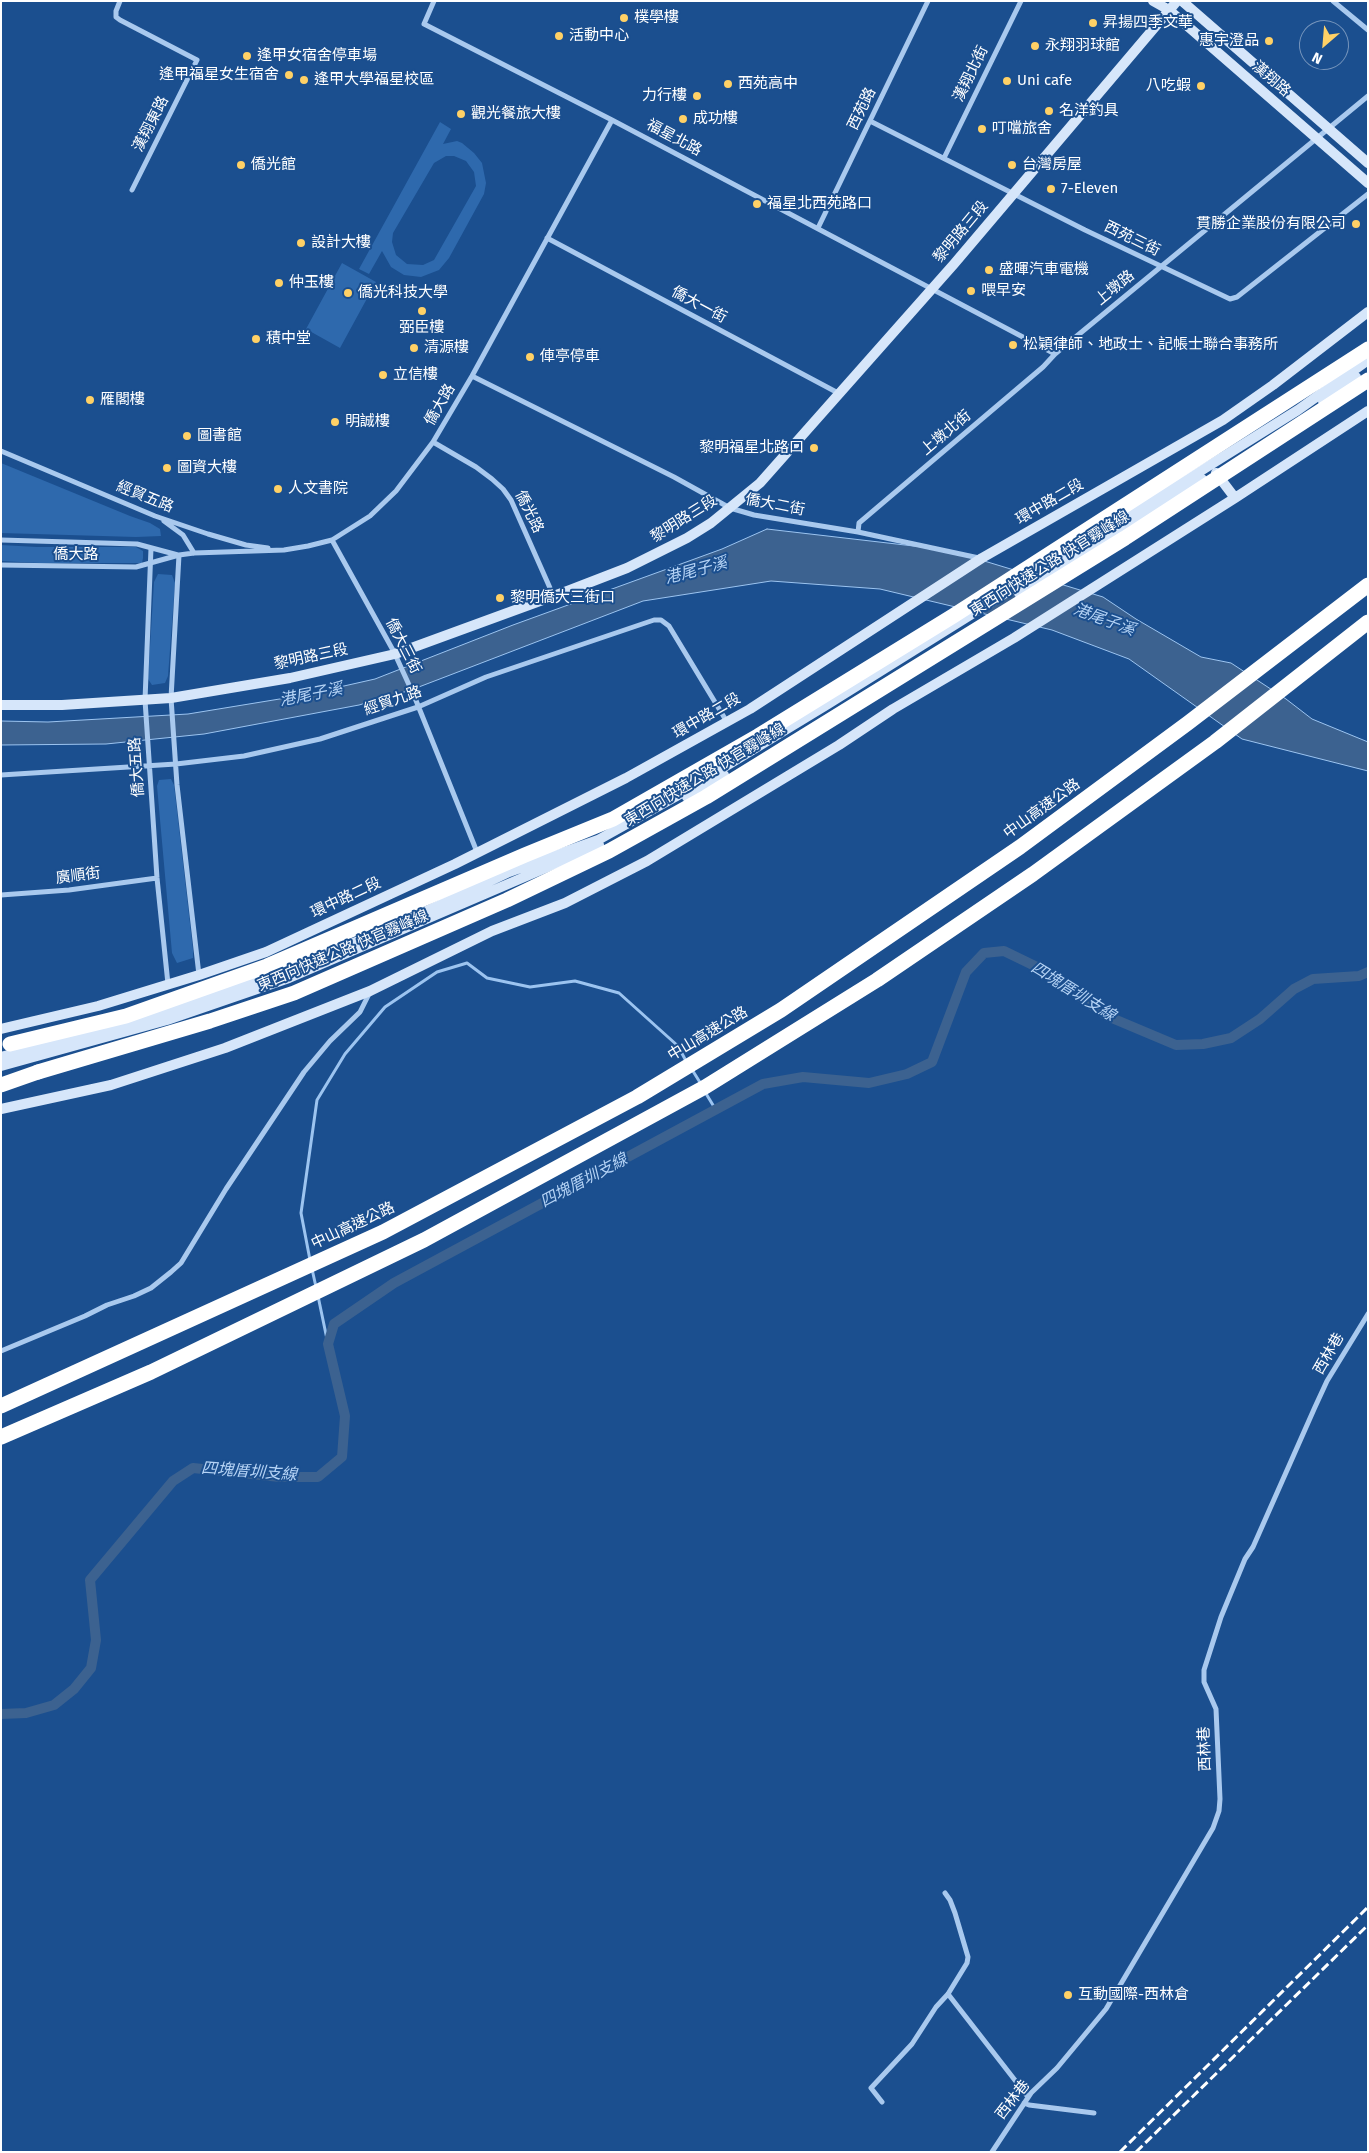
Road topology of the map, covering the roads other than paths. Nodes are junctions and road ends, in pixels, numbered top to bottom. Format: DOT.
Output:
graph roads {
  1 [pos="120,1"];
  2 [pos="434,1"];
  3 [pos="928,1"];
  4 [pos="1021,1"];
  5 [pos="1153,1"];
  6 [pos="1177,1"];
  7 [pos="1182,1"];
  8 [pos="1333,1"];
  9 [pos="1169,10"];
  10 [pos="1368,30"];
  11 [pos="1368,96"];
  12 [pos="612,120"];
  13 [pos="870,122"];
  14 [pos="1328,129"];
  15 [pos="1317,138"];
  16 [pos="944,158"];
  17 [pos="1368,163"];
  18 [pos="1368,183"];
  19 [pos="132,190"];
  20 [pos="1013,194"];
  21 [pos="1368,194"];
  22 [pos="818,228"];
  23 [pos="547,238"];
  24 [pos="1161,267"];
  25 [pos="932,288"];
  26 [pos="1368,312"];
  27 [pos="1368,349"];
  28 [pos="1055,354"];
  29 [pos="1368,360"];
  30 [pos="1368,369"];
  31 [pos="472,376"];
  32 [pos="1368,380"];
  33 [pos="840,394"];
  34 [pos="1368,411"];
  35 [pos="1193,438"];
  36 [pos="433,442"];
  37 [pos="1,451"];
  38 [pos="1213,468"];
  39 [pos="1235,498"];
  40 [pos="730,508"];
  41 [pos="155,516"];
  42 [pos="858,532"];
  43 [pos="1,540"];
  44 [pos="332,540"];
  45 [pos="151,548"];
  46 [pos="284,550"];
  47 [pos="194,553"];
  48 [pos="179,555"];
  49 [pos="982,558"];
  50 [pos="150,564"];
  51 [pos="1,565"];
  52 [pos="1368,584"];
  53 [pos="554,597"];
  54 [pos="1368,622"];
  55 [pos="395,654"];
  56 [pos="171,698"];
  57 [pos="145,700"];
  58 [pos="1,705"];
  59 [pos="418,707"];
  60 [pos="727,722"];
  61 [pos="176,764"];
  62 [pos="149,766"];
  63 [pos="1,775"];
  64 [pos="477,852"];
  65 [pos="157,878"];
  66 [pos="1,895"];
  67 [pos="199,975"];
  68 [pos="168,984"];
  69 [pos="370,991"];
  70 [pos="1,1030"];
  71 [pos="4,1045"];
  72 [pos="1,1057"];
  73 [pos="1,1066"];
  74 [pos="38,1072"];
  75 [pos="1,1078"];
  76 [pos="1,1085"];
  77 [pos="1,1109"];
  78 [pos="1368,1314"];
  79 [pos="1,1351"];
  80 [pos="1,1406"];
  81 [pos="1,1437"];
  82 [pos="945,1893"];
  83 [pos="948,1994"];
  84 [pos="1028,2098"];
  85 [pos="882,2102"];
  86 [pos="1024,2103"];
  87 [pos="1094,2113"];
  88 [pos="992,2152"];
  1 -- 19 [label="street, 漢翔東路"];
  2 -- 12 [label="street, 福星北路"];
  3 -- 13 [label="street, 西苑路"];
  4 -- 16 [label="street, 漢翔北街"];
  5 -- 9 [label="street, 漢翔路"];
  6 -- 9 [label="street, 黎明路三段"];
  7 -- 14 [label="street, 漢翔路"];
  8 -- 10 [label="street"];
  9 -- 15 [label="street, 漢翔路"];
  9 -- 20 [label="street, 黎明路三段"];
  11 -- 14 [label="street, 上墩路"];
  12 -- 22 [label="street, 福星北路"];
  12 -- 23 [label="street, 僑大路"];
  13 -- 16 [label="street, 西苑三街"];
  13 -- 22 [label="street, 西苑路"];
  14 -- 15 [label="street, 上墩路"];
  14 -- 17 [label="street, 漢翔路"];
  15 -- 18 [label="street, 漢翔路"];
  15 -- 24 [label="street, 上墩路"];
  16 -- 20 [label="street, 西苑三街"];
  20 -- 24 [label="street, 西苑三街"];
  20 -- 25 [label="street, 黎明路三段"];
  21 -- 24 [label="street, 西苑三街"];
  22 -- 25 [label="street, 福星北路"];
  23 -- 31 [label="street, 僑大路"];
  23 -- 33 [label="street, 僑大一街"];
  24 -- 28 [label="street, 上墩路"];
  25 -- 28 [label="street"];
  25 -- 33 [label="street, 黎明路三段"];
  26 -- 35 [label="street, 環中路二段"];
  27 -- 71 [label="highway, 東西向快速公路 快官霧峰線, bridge"];
  28 -- 42 [label="street, 上墩北街"];
  29 -- 38 [label="street"];
  30 -- 38 [label="street"];
  31 -- 36 [label="street, 僑大路"];
  31 -- 40 [label="street, 僑大二街"];
  32 -- 74 [label="highway, 東西向快速公路 快官霧峰線, bridge"];
  33 -- 40 [label="street, 黎明路三段"];
  34 -- 39 [label="street"];
  35 -- 38 [label="street"];
  35 -- 49 [label="street, 環中路二段"];
  36 -- 44 [label="street, 僑大路"];
  36 -- 53 [label="street, 僑光路"];
  37 -- 41 [label="street, 經貿五路"];
  38 -- 39 [label="street"];
  38 -- 72 [label="street"];
  38 -- 73 [label="street"];
  39 -- 69 [label="street"];
  40 -- 42 [label="street, 僑大二街"];
  40 -- 53 [label="street, 黎明路三段"];
  41 -- 46 [label="street, 經貿五路"];
  41 -- 47 [label="street"];
  42 -- 49 [label="street, 僑大二街"];
  43 -- 45 [label="street, 僑大路"];
  44 -- 46 [label="street, 僑大路"];
  44 -- 55 [label="street, 僑大三街"];
  45 -- 48 [label="street, 僑大路"];
  45 -- 50 [label="street, 僑大五路"];
  46 -- 47 [label="street, 僑大路"];
  47 -- 48 [label="street, 僑大路"];
  48 -- 50 [label="street, 僑大路"];
  48 -- 56 [label="street"];
  49 -- 60 [label="street, 環中路二段"];
  50 -- 51 [label="street, 僑大路"];
  50 -- 57 [label="street, 僑大五路"];
  52 -- 80 [label="highway, 中山高速公路"];
  53 -- 55 [label="street, 黎明路三段"];
  54 -- 81 [label="highway"];
  55 -- 56 [label="street, 黎明路三段"];
  55 -- 59 [label="street, 僑大三街"];
  56 -- 57 [label="street, 黎明路三段"];
  56 -- 61 [label="street"];
  57 -- 58 [label="street, 黎明路三段"];
  57 -- 62 [label="street, 僑大五路"];
  59 -- 60 [label="street, 經貿九路"];
  59 -- 61 [label="street, 經貿九路"];
  59 -- 64 [label="street, 僑大三街"];
  60 -- 64 [label="street, 環中路二段"];
  61 -- 62 [label="street, 經貿九路"];
  61 -- 67 [label="street"];
  62 -- 63 [label="street, 經貿九路"];
  62 -- 65 [label="street, 僑大五路"];
  64 -- 67 [label="street, 環中路二段"];
  65 -- 66 [label="street, 廣順街"];
  65 -- 68 [label="street, 僑大五路"];
  67 -- 68 [label="street, 環中路二段"];
  68 -- 70 [label="street, 環中路二段"];
  69 -- 77 [label="street"];
  69 -- 79 [label="street"];
  74 -- 75 [label="highway, 東西向快速公路 快官霧峰線"];
  74 -- 76 [label="highway"];
  78 -- 84 [label="street, 西林巷"];
  82 -- 83 [label="street"];
  83 -- 84 [label="street"];
  83 -- 85 [label="street"];
  84 -- 86 [label="street, 西林巷"];
  86 -- 87 [label="street"];
  86 -- 88 [label="street, 西林巷"];
}
